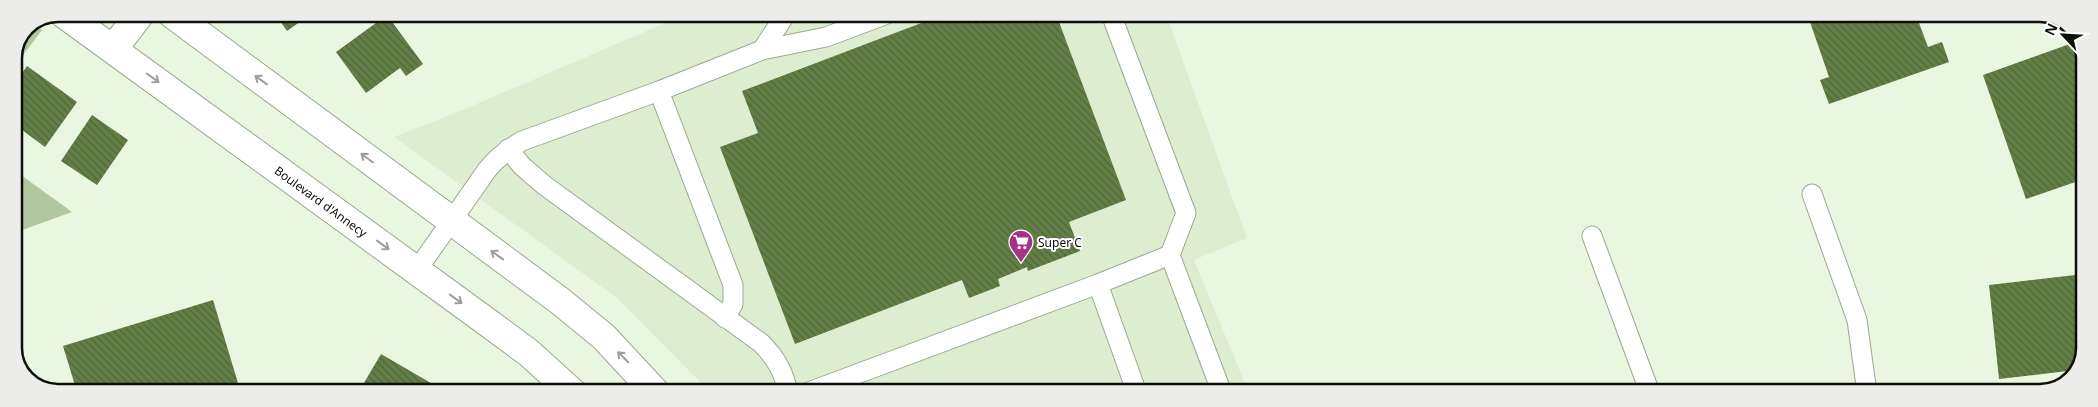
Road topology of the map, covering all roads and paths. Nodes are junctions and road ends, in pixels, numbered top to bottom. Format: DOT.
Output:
graph roads {
  1 [pos="77,23"];
  2 [pos="133,23"];
  3 [pos="184,23"];
  4 [pos="780,23"];
  5 [pos="864,23"];
  6 [pos="1114,23"];
  7 [pos="113,49"];
  8 [pos="762,50"];
  9 [pos="659,91"];
  10 [pos="508,148"];
  11 [pos="1812,194"];
  12 [pos="452,220"];
  13 [pos="1592,236"];
  14 [pos="1170,254"];
  15 [pos="417,270"];
  16 [pos="1098,284"];
  17 [pos="725,318"];
  18 [pos="563,384"];
  19 [pos="648,384"];
  20 [pos="786,384"];
  21 [pos="830,384"];
  22 [pos="1134,384"];
  23 [pos="1215,384"];
  24 [pos="1647,384"];
  25 [pos="1866,384"];
  1 -- 7 [label="street, Boulevard d'Annecy"];
  2 -- 7 [label="street"];
  12 -- 3 [label="street, one-way"];
  4 -- 8 [label="lane"];
  5 -- 8 [label="lane"];
  6 -- 14 [label="lane"];
  7 -- 15 [label="street, Boulevard d'Annecy, one-way"];
  8 -- 9 [label="lane"];
  9 -- 10 [label="lane"];
  9 -- 17 [label="lane"];
  10 -- 12 [label="lane"];
  10 -- 17 [label="lane"];
  11 -- 25 [label="lane"];
  12 -- 15 [label="lane"];
  19 -- 12 [label="street, one-way"];
  13 -- 24 [label="lane"];
  14 -- 16 [label="lane"];
  14 -- 23 [label="lane"];
  15 -- 18 [label="street, Boulevard d'Annecy, one-way"];
  16 -- 21 [label="lane"];
  16 -- 22 [label="lane"];
  17 -- 20 [label="lane"];
}
